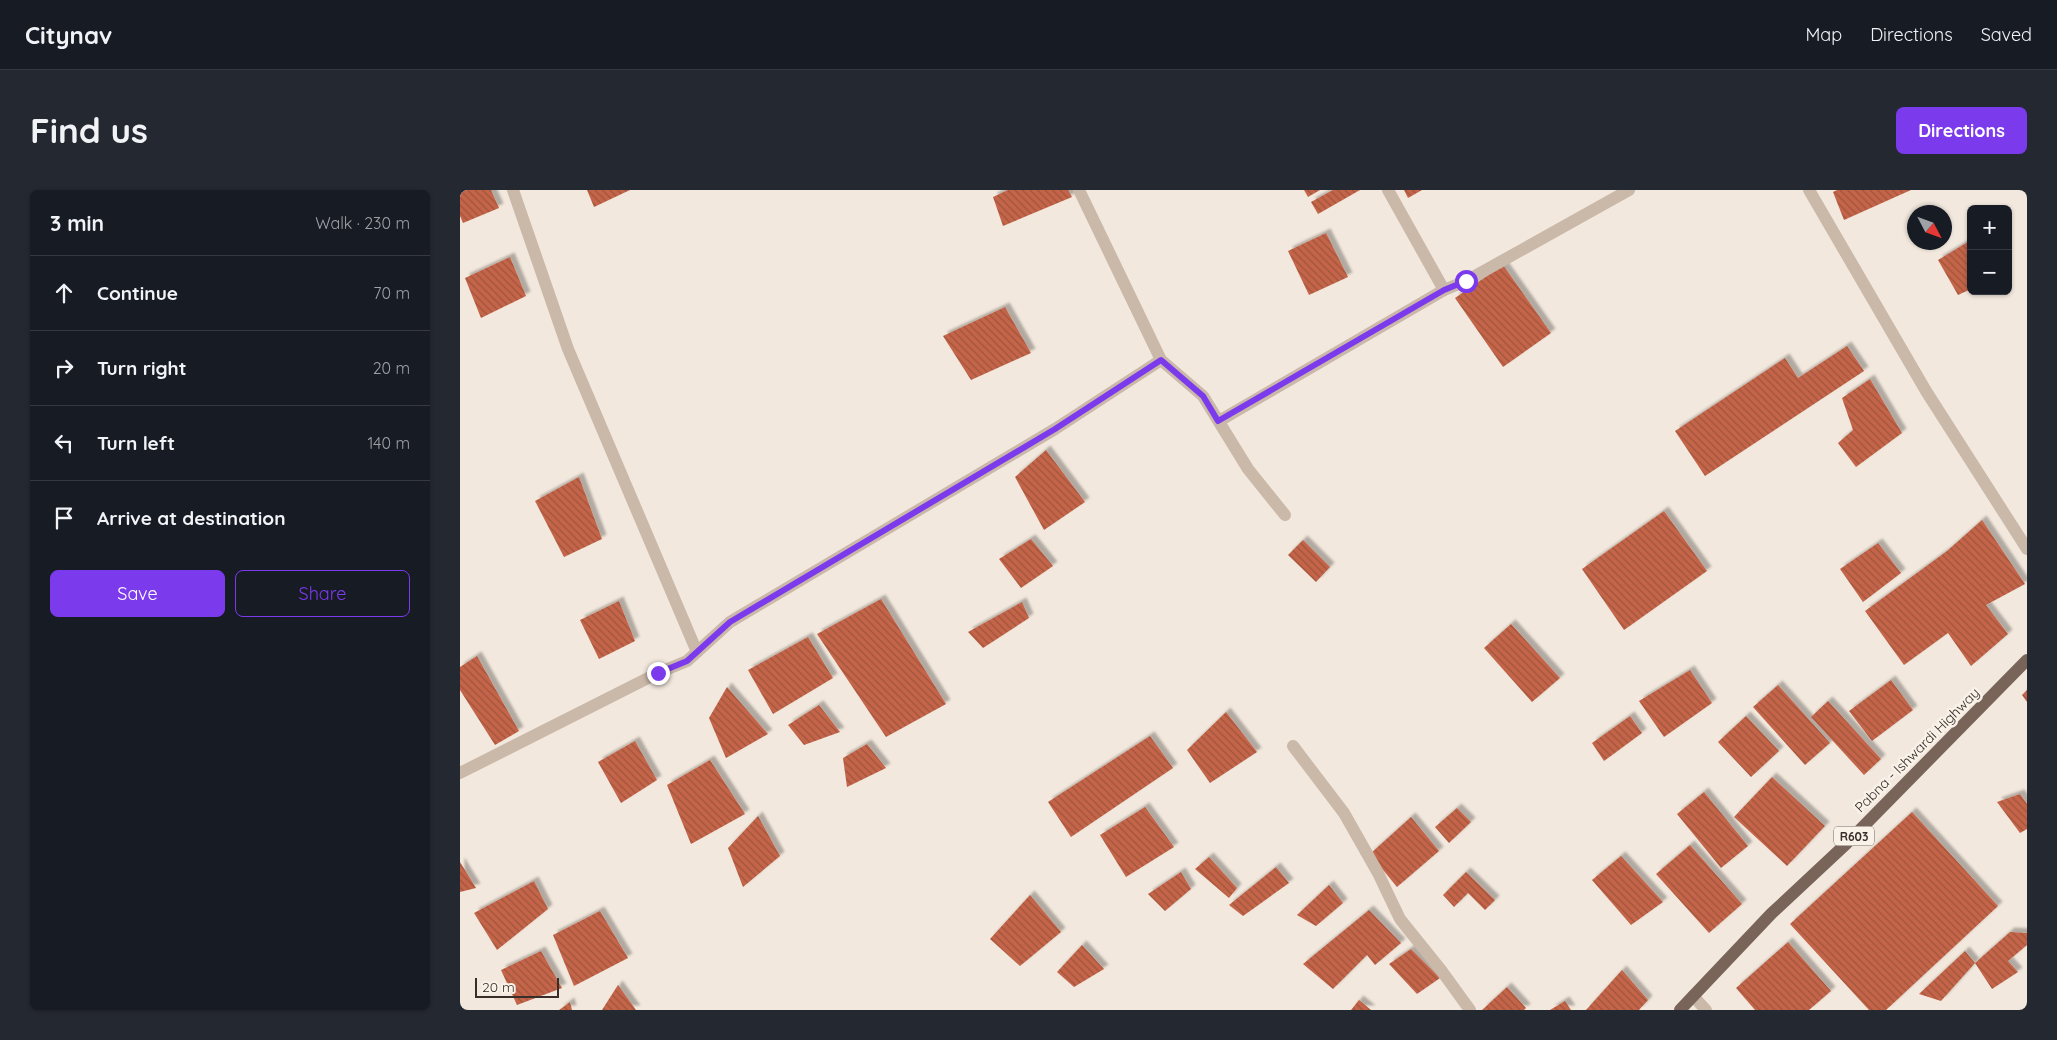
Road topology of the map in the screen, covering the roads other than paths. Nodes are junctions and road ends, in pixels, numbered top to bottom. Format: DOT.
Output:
graph roads {
  1 [pos="513,190"];
  2 [pos="1079,190"];
  3 [pos="1388,190"];
  4 [pos="1629,190"];
  5 [pos="1810,190"];
  6 [pos="1444,290"];
  7 [pos="1161,360"];
  8 [pos="1218,421"];
  9 [pos="1285,515"];
  10 [pos="2027,549"];
  11 [pos="697,652"];
  12 [pos="2027,660"];
  13 [pos="1294,746"];
  14 [pos="460,773"];
  15 [pos="1693,996"];
  16 [pos="1470,1010"];
  17 [pos="1680,1010"];
  18 [pos="1706,1010"];
  1 -- 11 [label="street"];
  2 -- 7 [label="street"];
  3 -- 6 [label="street"];
  4 -- 6 [label="street"];
  5 -- 10 [label="street"];
  6 -- 8 [label="street"];
  7 -- 8 [label="street"];
  7 -- 11 [label="street"];
  8 -- 9 [label="street"];
  11 -- 14 [label="street"];
  12 -- 15 [label="main road, Pabna - Ishwardi Highway / R603"];
  13 -- 16 [label="street"];
  15 -- 17 [label="main road, Pabna - Ishwardi Highway / R603"];
  15 -- 18 [label="street"];
}
